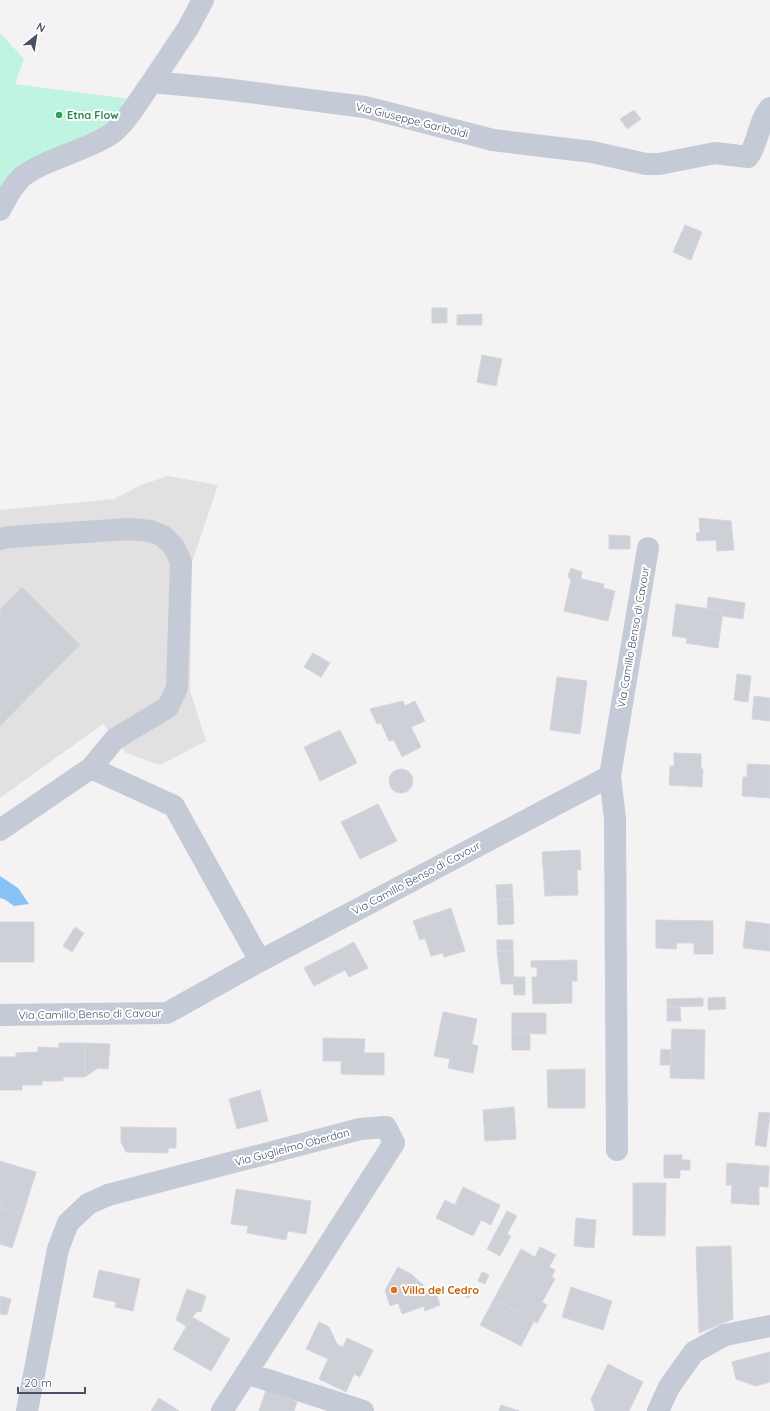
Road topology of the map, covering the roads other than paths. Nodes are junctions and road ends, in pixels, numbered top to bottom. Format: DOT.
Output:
graph roads {
  1 [pos="203,0"];
  2 [pos="152,82"];
  3 [pos="770,108"];
  4 [pos="0,210"];
  5 [pos="0,539"];
  6 [pos="648,548"];
  7 [pos="91,768"];
  8 [pos="610,776"];
  9 [pos="0,830"];
  10 [pos="260,961"];
  11 [pos="0,1015"];
  12 [pos="617,1150"];
  13 [pos="770,1326"];
  14 [pos="246,1373"];
  15 [pos="27,1411"];
  16 [pos="222,1411"];
  17 [pos="363,1411"];
  18 [pos="658,1411"];
  1 -- 2 [label="street"];
  2 -- 3 [label="street, Via Giuseppe Garibaldi"];
  2 -- 4 [label="street"];
  5 -- 7 [label="street"];
  6 -- 8 [label="street, Via Camillo Benso di Cavour"];
  7 -- 9 [label="street"];
  7 -- 10 [label="street"];
  8 -- 10 [label="street, Via Camillo Benso di Cavour"];
  8 -- 12 [label="street"];
  10 -- 11 [label="street, Via Camillo Benso di Cavour"];
  13 -- 18 [label="street"];
  14 -- 15 [label="street, Via Guglielmo Oberdan"];
  14 -- 16 [label="street, Via Guglielmo Oberdan"];
  14 -- 17 [label="street"];
}
